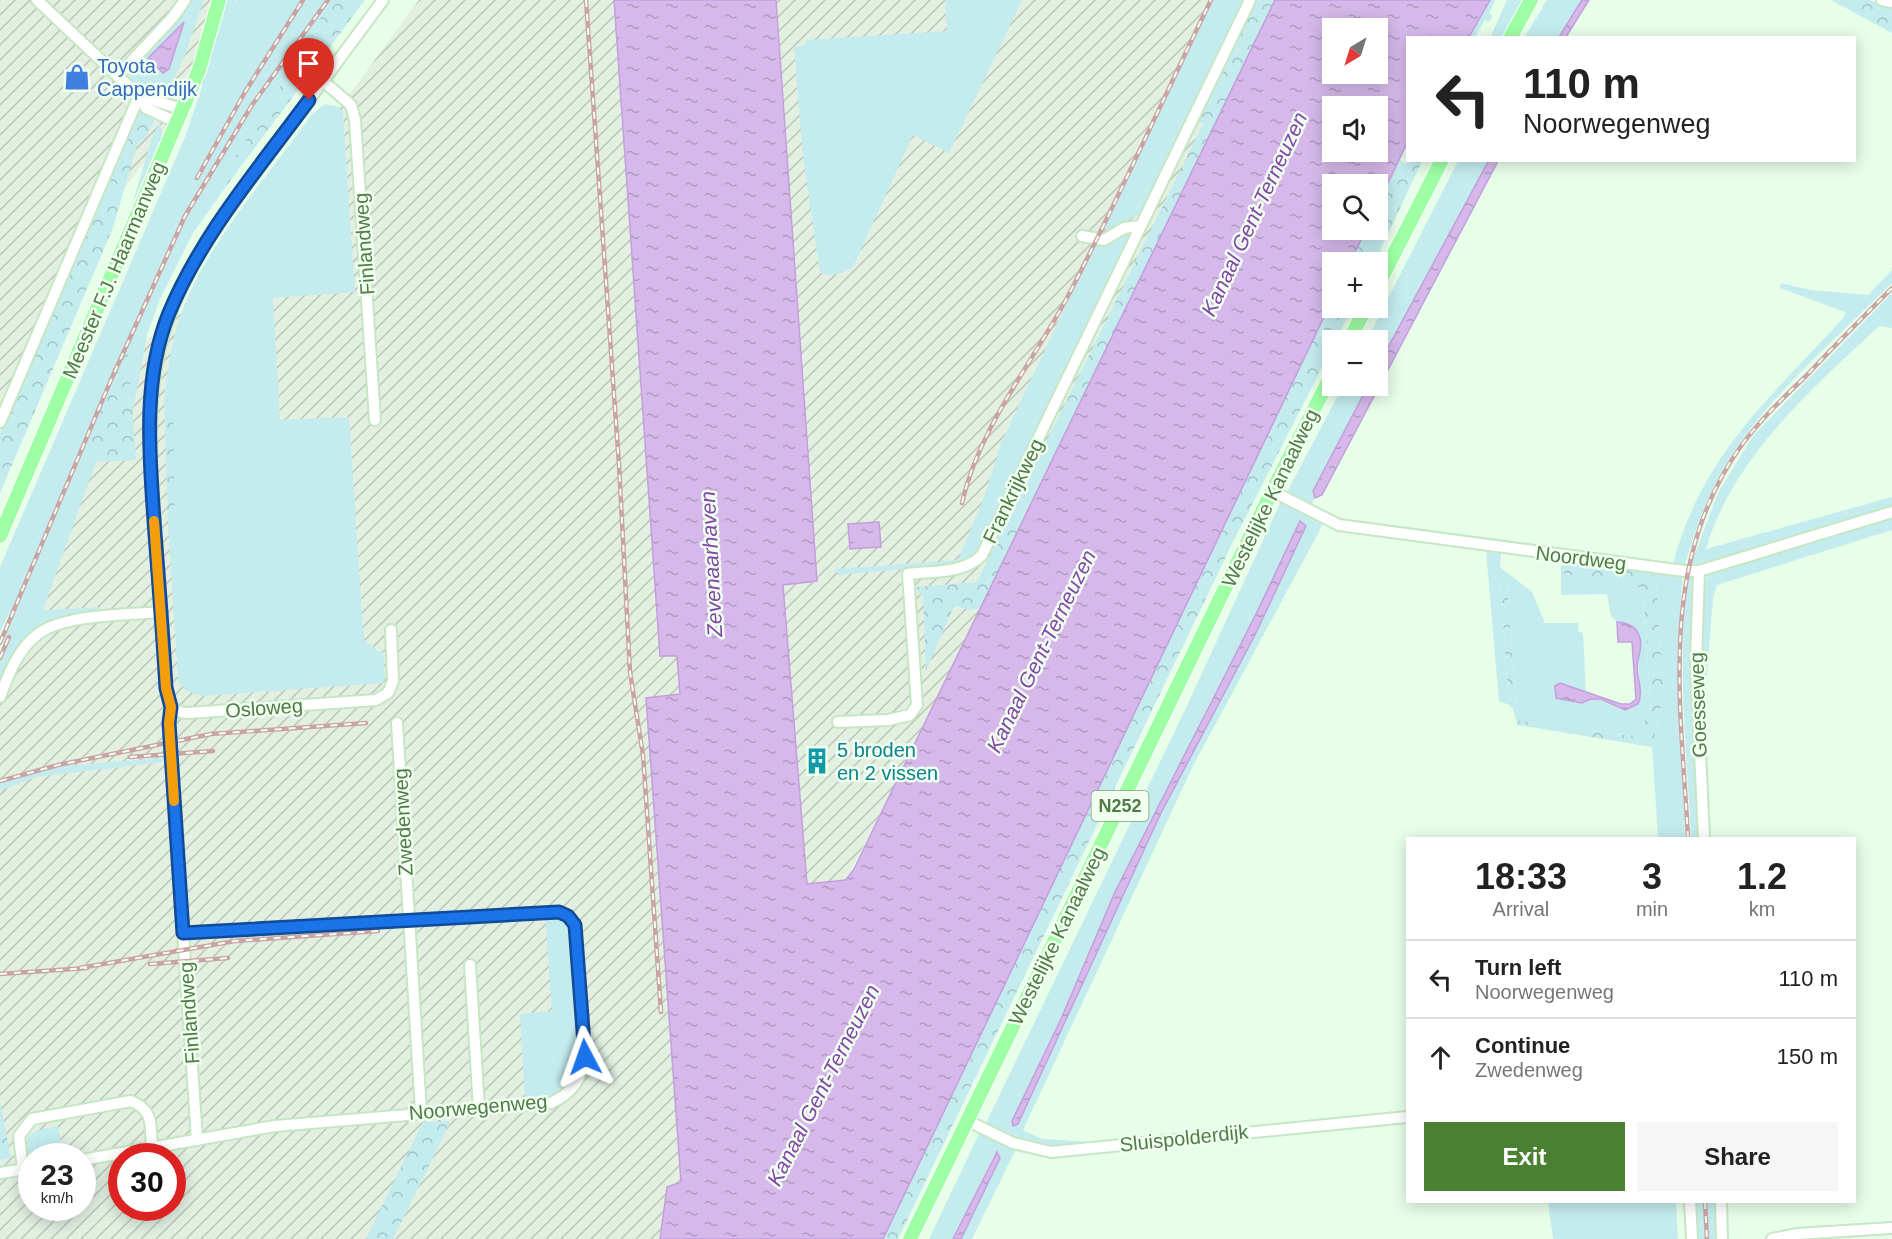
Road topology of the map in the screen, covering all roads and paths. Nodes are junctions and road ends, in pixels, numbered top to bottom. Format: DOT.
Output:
graph roads {
  1 [pos="37,0"];
  2 [pos="185,0"];
  3 [pos="219,0"];
  4 [pos="383,0"];
  5 [pos="1250,0"];
  6 [pos="1531,0"];
  7 [pos="1882,0"];
  8 [pos="1892,3"];
  9 [pos="1511,36"];
  10 [pos="118,76"];
  11 [pos="323,81"];
  12 [pos="139,96"];
  13 [pos="179,115"];
  14 [pos="1441,162"];
  15 [pos="1141,226"];
  16 [pos="1082,236"];
  17 [pos="1388,266"];
  18 [pos="1322,394"];
  19 [pos="375,420"];
  20 [pos="0,422"];
  21 [pos="1272,491"];
  22 [pos="1892,512"];
  23 [pos="0,536"];
  24 [pos="1699,571"];
  25 [pos="160,612"];
  26 [pos="391,630"];
  27 [pos="0,697"];
  28 [pos="171,707"];
  29 [pos="838,722"];
  30 [pos="397,723"];
  31 [pos="1704,837"];
  32 [pos="409,921"];
  33 [pos="183,933"];
  34 [pos="470,965"];
  35 [pos="479,1109"];
  36 [pos="422,1112"];
  37 [pos="1406,1117"];
  38 [pos="968,1121"];
  39 [pos="197,1140"];
  40 [pos="21,1143"];
  41 [pos="152,1143"];
  42 [pos="182,1143"];
  43 [pos="18,1170"];
  44 [pos="0,1173"];
  45 [pos="1690,1203"];
  46 [pos="1721,1203"];
  47 [pos="1892,1228"];
  48 [pos="910,1239"];
  49 [pos="1692,1239"];
  50 [pos="1722,1239"];
  51 [pos="1772,1239"];
  1 -- 10 [label="street"];
  2 -- 10 [label="street"];
  3 -- 13 [label="main road, Meester F.J. Haarmanweg"];
  4 -- 11 [label="street"];
  5 -- 15 [label="street, Frankrijkweg"];
  6 -- 9 [label="main road"];
  7 -- 8 [label="street"];
  10 -- 12 [label="street"];
  11 -- 19 [label="street, Finlandweg"];
  11 -- 25 [label="street"];
  12 -- 13 [label="street"];
  12 -- 20 [label="street"];
  13 -- 23 [label="main road, Meester F.J. Haarmanweg"];
  14 -- 17 [label="main road"];
  15 -- 16 [label="street"];
  15 -- 29 [label="street, Frankrijkweg"];
  18 -- 21 [label="main road, Westelijke Kanaalweg / N252"];
  21 -- 24 [label="street, Noordweg"];
  21 -- 38 [label="main road, Westelijke Kanaalweg / N252"];
  22 -- 24 [label="street, Noordweg"];
  24 -- 31 [label="street, Goesseweg"];
  25 -- 27 [label="street"];
  25 -- 28 [label="street"];
  26 -- 28 [label="street, Osloweg"];
  28 -- 33 [label="street, Finlandweg"];
  30 -- 32 [label="street, Zwedenweg"];
  32 -- 33 [label="street"];
  32 -- 35 [label="street, Noorwegenweg"];
  32 -- 36 [label="street, Zwedenweg"];
  33 -- 39 [label="street, Finlandweg"];
  34 -- 35 [label="street"];
  35 -- 36 [label="street, Noorwegenweg"];
  36 -- 39 [label="street, Noorwegenweg"];
  37 -- 38 [label="street, Sluispolderdijk"];
  38 -- 48 [label="main road, Westelijke Kanaalweg / N252"];
  39 -- 42 [label="street, Noorwegenweg"];
  40 -- 41 [label="street"];
  43 -- 44 [label="street"];
  45 -- 49 [label="street"];
  46 -- 50 [label="street"];
  47 -- 51 [label="street"];
}
